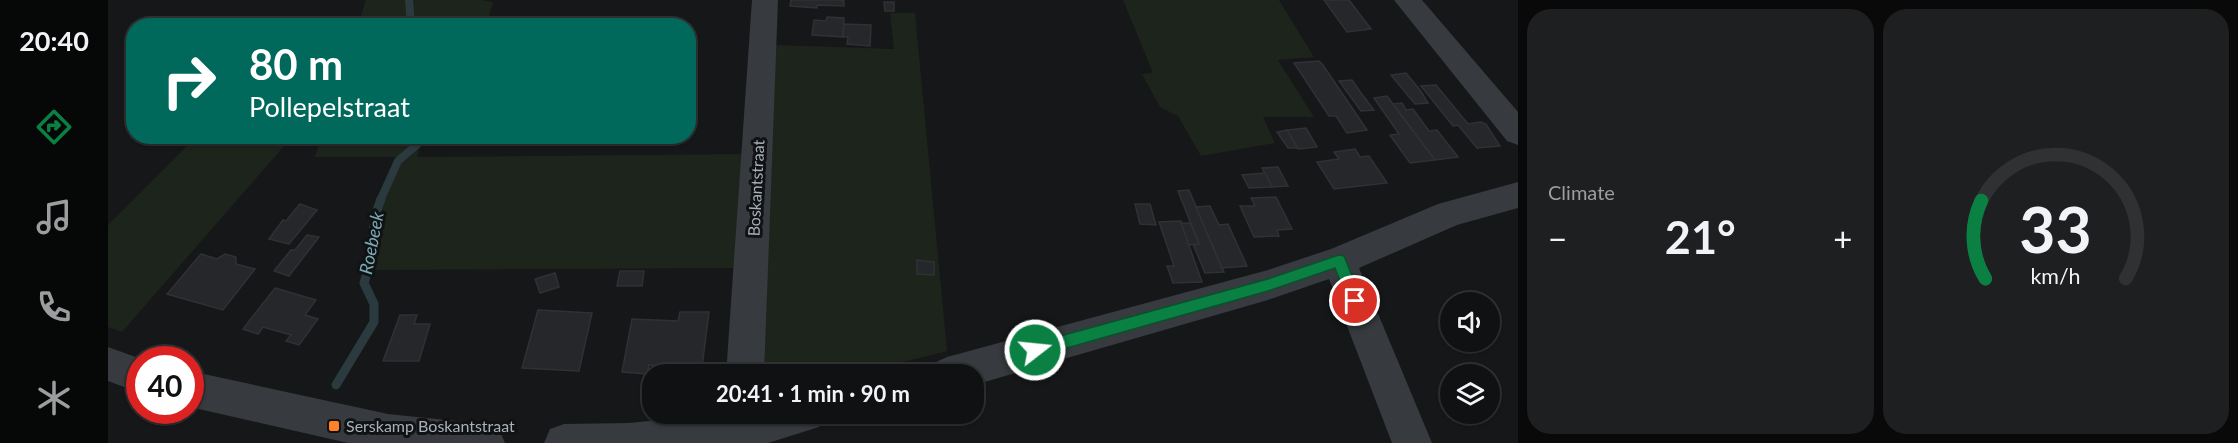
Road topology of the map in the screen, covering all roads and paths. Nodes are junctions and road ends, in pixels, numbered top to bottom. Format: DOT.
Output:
graph roads {
  1 [pos="765,0"];
  2 [pos="1407,0"];
  3 [pos="1518,133"];
  4 [pos="1518,195"];
  5 [pos="1339,261"];
  6 [pos="108,364"];
  7 [pos="746,364"];
  8 [pos="984,365"];
  9 [pos="126,371"];
  10 [pos="204,392"];
  11 [pos="731,424"];
  12 [pos="485,443"];
  13 [pos="564,443"];
  14 [pos="1412,443"];
  1 -- 7 [label="street, Boskantstraat"];
  2 -- 3 [label="street"];
  4 -- 5 [label="street"];
  5 -- 8 [label="street"];
  5 -- 14 [label="street"];
  6 -- 9 [label="street"];
  10 -- 12 [label="street"];
  11 -- 13 [label="street"];
}
